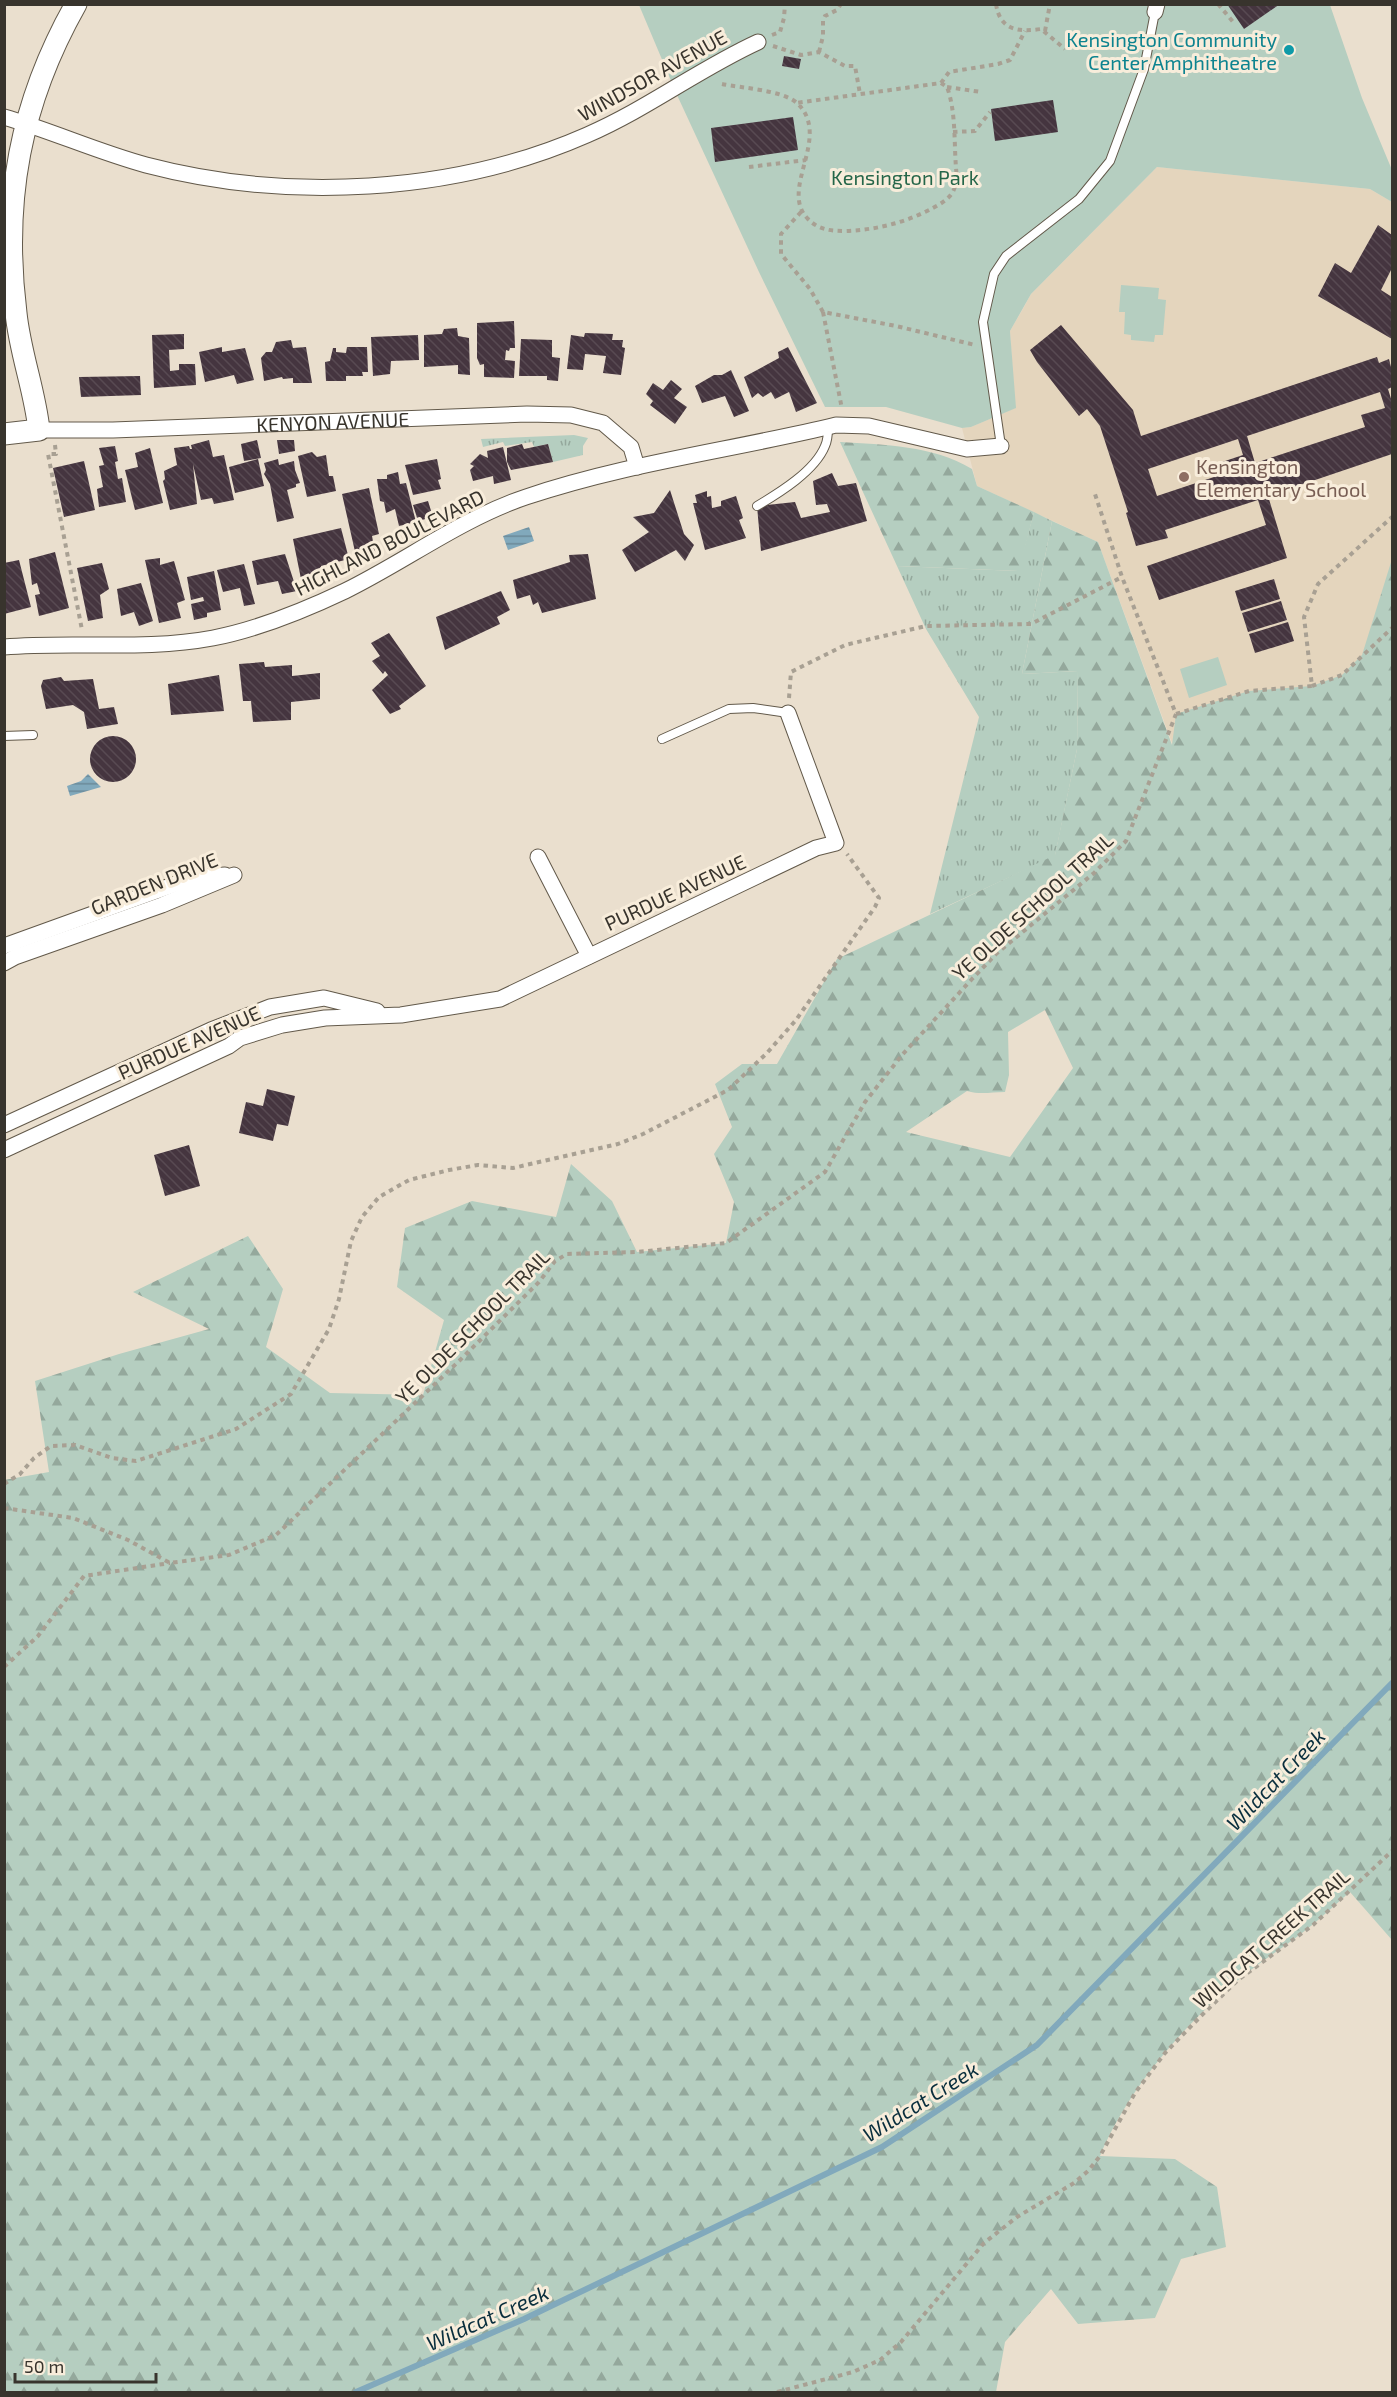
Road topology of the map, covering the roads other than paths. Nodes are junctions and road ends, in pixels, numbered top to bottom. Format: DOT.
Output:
graph roads {
  1 [pos="76,4"];
  2 [pos="1156,8"];
  3 [pos="758,42"];
  4 [pos="4,117"];
  5 [pos="26,123"];
  6 [pos="10,315"];
  7 [pos="828,427"];
  8 [pos="46,430"];
  9 [pos="4,434"];
  10 [pos="1000,446"];
  11 [pos="637,467"];
  12 [pos="757,506"];
  13 [pos="4,647"];
  14 [pos="788,713"];
  15 [pos="33,735"];
  16 [pos="4,736"];
  17 [pos="662,739"];
  18 [pos="538,857"];
  19 [pos="4,946"];
  20 [pos="589,956"];
  21 [pos="4,963"];
  22 [pos="401,1015"];
  23 [pos="4,1125"];
  24 [pos="4,1150"];
  1 -- 5 [label="street"];
  2 -- 10 [label="lane"];
  3 -- 5 [label="street, WINDSOR AVENUE"];
  4 -- 5 [label="street, WINDSOR AVENUE"];
  5 -- 6 [label="street"];
  6 -- 8 [label="street"];
  7 -- 10 [label="street, HIGHLAND BOULEVARD"];
  7 -- 11 [label="street, HIGHLAND BOULEVARD"];
  7 -- 12 [label="lane"];
  8 -- 9 [label="street, KENYON AVENUE"];
  8 -- 11 [label="street, KENYON AVENUE"];
  11 -- 13 [label="street, HIGHLAND BOULEVARD"];
  14 -- 17 [label="lane"];
  14 -- 20 [label="street, PURDUE AVENUE"];
  15 -- 16 [label="lane"];
  18 -- 20 [label="street"];
  19 -- 21 [label="street, GARDEN DRIVE"];
  20 -- 22 [label="street, PURDUE AVENUE"];
  22 -- 23 [label="street, PURDUE AVENUE"];
  22 -- 24 [label="street, PURDUE AVENUE"];
}
